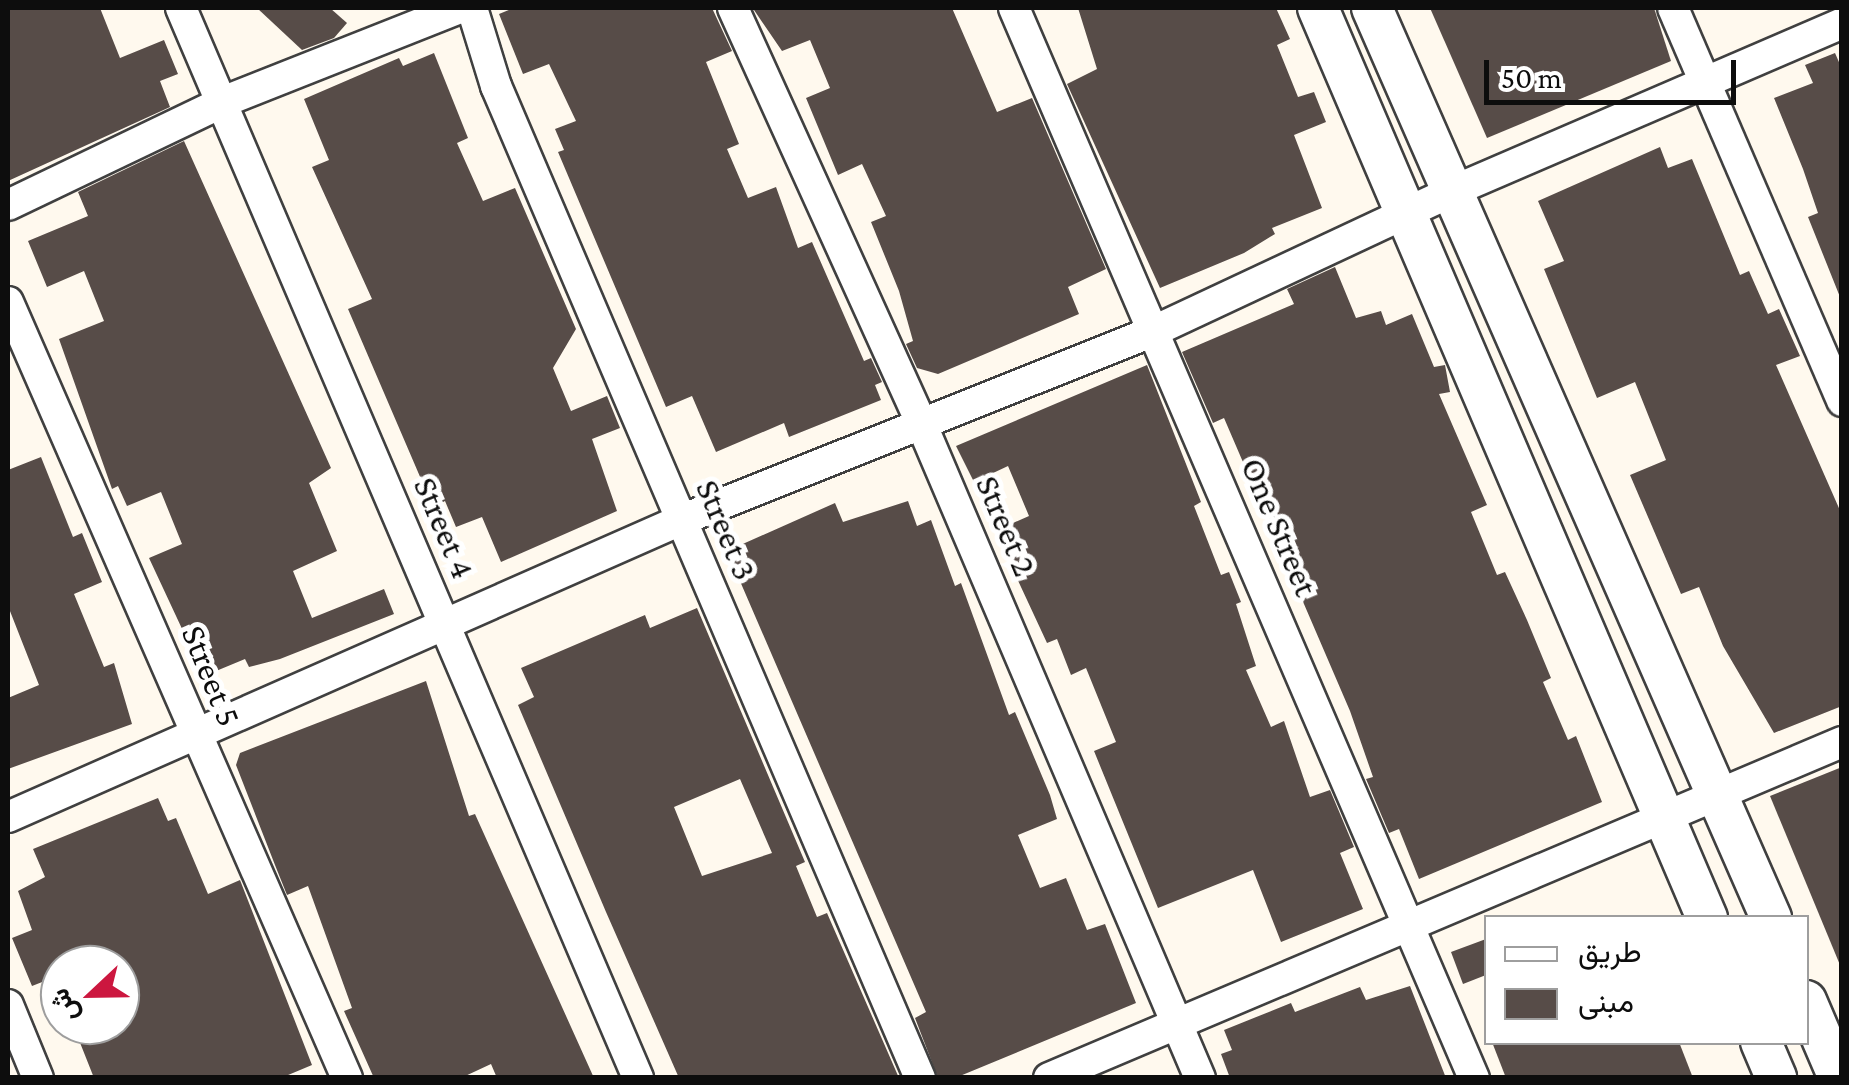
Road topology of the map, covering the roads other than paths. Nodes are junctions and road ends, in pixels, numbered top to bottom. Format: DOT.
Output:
graph roads {
  1 [pos="181,8"];
  2 [pos="460,8"];
  3 [pos="472,8"];
  4 [pos="733,8"];
  5 [pos="1014,8"];
  6 [pos="1318,8"];
  7 [pos="1372,8"];
  8 [pos="1674,8"];
  9 [pos="1842,23"];
  10 [pos="1706,83"];
  11 [pos="224,101"];
  12 [pos="1455,190"];
  13 [pos="8,205"];
  14 [pos="1408,214"];
  15 [pos="8,302"];
  16 [pos="1154,331"];
  17 [pos="1842,401"];
  18 [pos="921,422"];
  19 [pos="681,520"];
  20 [pos="445,627"];
  21 [pos="194,736"];
  22 [pos="1842,742"];
  23 [pos="1719,794"];
  24 [pos="8,817"];
  25 [pos="1663,817"];
  26 [pos="1706,915"];
  27 [pos="1770,915"];
  28 [pos="1408,924"];
  29 [pos="8,1005"];
  30 [pos="1809,1008"];
  31 [pos="1176,1023"];
  32 [pos="1762,1045"];
  33 [pos="38,1078"];
  34 [pos="347,1078"];
  35 [pos="638,1078"];
  36 [pos="920,1078"];
  37 [pos="1048,1078"];
  38 [pos="1200,1078"];
  39 [pos="1474,1078"];
  40 [pos="1776,1078"];
  41 [pos="1839,1078"];
  1 -- 11 [label="street, Street 4"];
  2 -- 11 [label="street"];
  3 -- 19 [label="street, Street 3"];
  4 -- 18 [label="street, Street 2"];
  5 -- 16 [label="street, One Street"];
  6 -- 14 [label="street"];
  7 -- 12 [label="street"];
  8 -- 10 [label="street"];
  9 -- 10 [label="street"];
  10 -- 12 [label="street"];
  10 -- 17 [label="street"];
  11 -- 13 [label="street"];
  11 -- 20 [label="street, Street 4"];
  12 -- 14 [label="street"];
  12 -- 23 [label="street"];
  14 -- 16 [label="street"];
  14 -- 25 [label="street"];
  15 -- 21 [label="street, Street 5"];
  16 -- 18 [label="street"];
  16 -- 28 [label="street, One Street"];
  18 -- 19 [label="street"];
  18 -- 31 [label="street, Street 2"];
  19 -- 20 [label="street"];
  19 -- 36 [label="street, Street 3"];
  20 -- 21 [label="street"];
  20 -- 35 [label="street, Street 4"];
  21 -- 24 [label="street"];
  21 -- 34 [label="street, Street 5"];
  22 -- 23 [label="street"];
  23 -- 25 [label="street"];
  23 -- 27 [label="street"];
  25 -- 26 [label="street"];
  25 -- 28 [label="street"];
  28 -- 31 [label="street"];
  28 -- 39 [label="street, One Street"];
  29 -- 33 [label="street"];
  30 -- 41 [label="street"];
  31 -- 37 [label="street"];
  31 -- 38 [label="street, Street 2"];
  32 -- 40 [label="street"];
}
